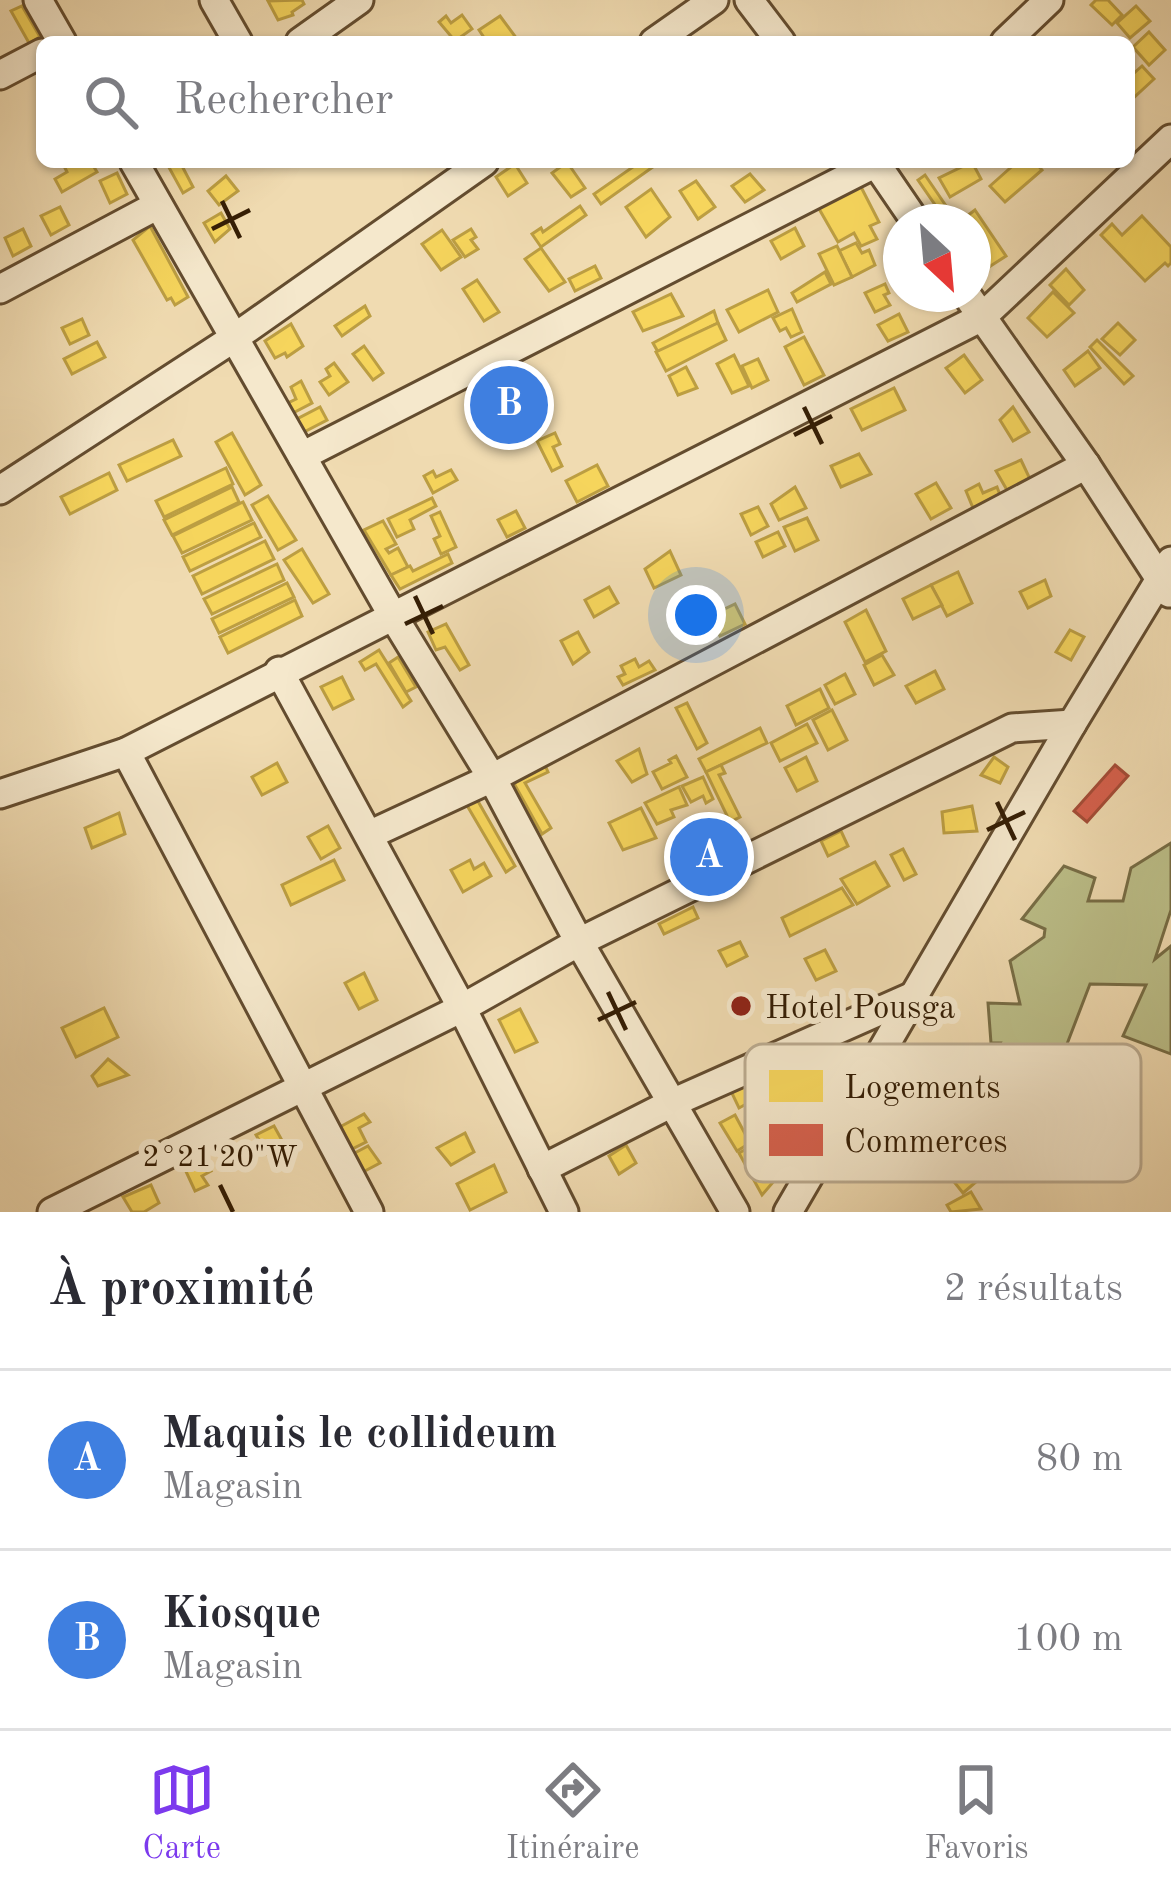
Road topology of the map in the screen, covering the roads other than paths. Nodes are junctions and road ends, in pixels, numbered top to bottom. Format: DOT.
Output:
graph roads {
  1 [pos="38,0"];
  2 [pos="214,0"];
  3 [pos="359,0"];
  4 [pos="714,0"];
  5 [pos="748,0"];
  6 [pos="1049,0"];
  7 [pos="59,36"];
  8 [pos="235,36"];
  9 [pos="308,36"];
  10 [pos="663,36"];
  11 [pos="776,36"];
  12 [pos="1010,36"];
  13 [pos="36,56"];
  14 [pos="0,75"];
  15 [pos="1171,139"];
  16 [pos="137,168"];
  17 [pos="475,168"];
  18 [pos="864,168"];
  19 [pos="880,168"];
  20 [pos="904,204"];
  21 [pos="158,205"];
  22 [pos="0,289"];
  23 [pos="991,291"];
  24 [pos="961,312"];
  25 [pos="979,312"];
  26 [pos="234,338"];
  27 [pos="302,456"];
  28 [pos="1086,465"];
  29 [pos="0,490"];
  30 [pos="1167,580"];
  31 [pos="393,616"];
  32 [pos="280,671"];
  33 [pos="1072,724"];
  34 [pos="126,752"];
  35 [pos="492,778"];
  36 [pos="0,794"];
  37 [pos="369,835"];
  38 [pos="579,942"];
  39 [pos="913,996"];
  40 [pos="462,1008"];
  41 [pos="805,1044"];
  42 [pos="886,1044"];
  43 [pos="890,1044"];
  44 [pos="745,1071"];
  45 [pos="303,1085"];
  46 [pos="672,1103"];
  47 [pos="542,1169"];
  48 [pos="807,1182"];
  49 [pos="808,1182"];
  50 [pos="52,1212"];
  51 [pos="369,1212"];
  52 [pos="564,1212"];
  53 [pos="735,1212"];
  54 [pos="790,1212"];
  1 -- 7 [label="street"];
  2 -- 8 [label="street"];
  3 -- 9 [label="street"];
  4 -- 10 [label="street"];
  5 -- 11 [label="street"];
  6 -- 12 [label="street"];
  13 -- 14 [label="street"];
  15 -- 23 [label="street"];
  16 -- 21 [label="street"];
  17 -- 26 [label="street"];
  18 -- 27 [label="street"];
  19 -- 20 [label="street"];
  21 -- 22 [label="street"];
  21 -- 26 [label="street"];
  24 -- 31 [label="street"];
  25 -- 28 [label="street"];
  26 -- 27 [label="street"];
  26 -- 29 [label="street"];
  27 -- 31 [label="street"];
  28 -- 30 [label="street"];
  28 -- 35 [label="street"];
  30 -- 33 [label="street"];
  30 -- 43 [label="street"];
  31 -- 32 [label="street"];
  31 -- 35 [label="street"];
  32 -- 34 [label="street"];
  32 -- 37 [label="street"];
  33 -- 38 [label="street"];
  33 -- 39 [label="street"];
  34 -- 36 [label="street"];
  34 -- 45 [label="street"];
  35 -- 37 [label="street"];
  35 -- 38 [label="street"];
  37 -- 40 [label="street"];
  38 -- 40 [label="street"];
  38 -- 46 [label="street"];
  39 -- 41 [label="street"];
  39 -- 42 [label="street"];
  40 -- 45 [label="street"];
  40 -- 47 [label="street"];
  44 -- 46 [label="street"];
  45 -- 50 [label="street"];
  45 -- 51 [label="street"];
  46 -- 47 [label="street"];
  46 -- 53 [label="street"];
  47 -- 52 [label="street"];
  48 -- 54 [label="street"];
  49 -- 54 [label="street"];
}
